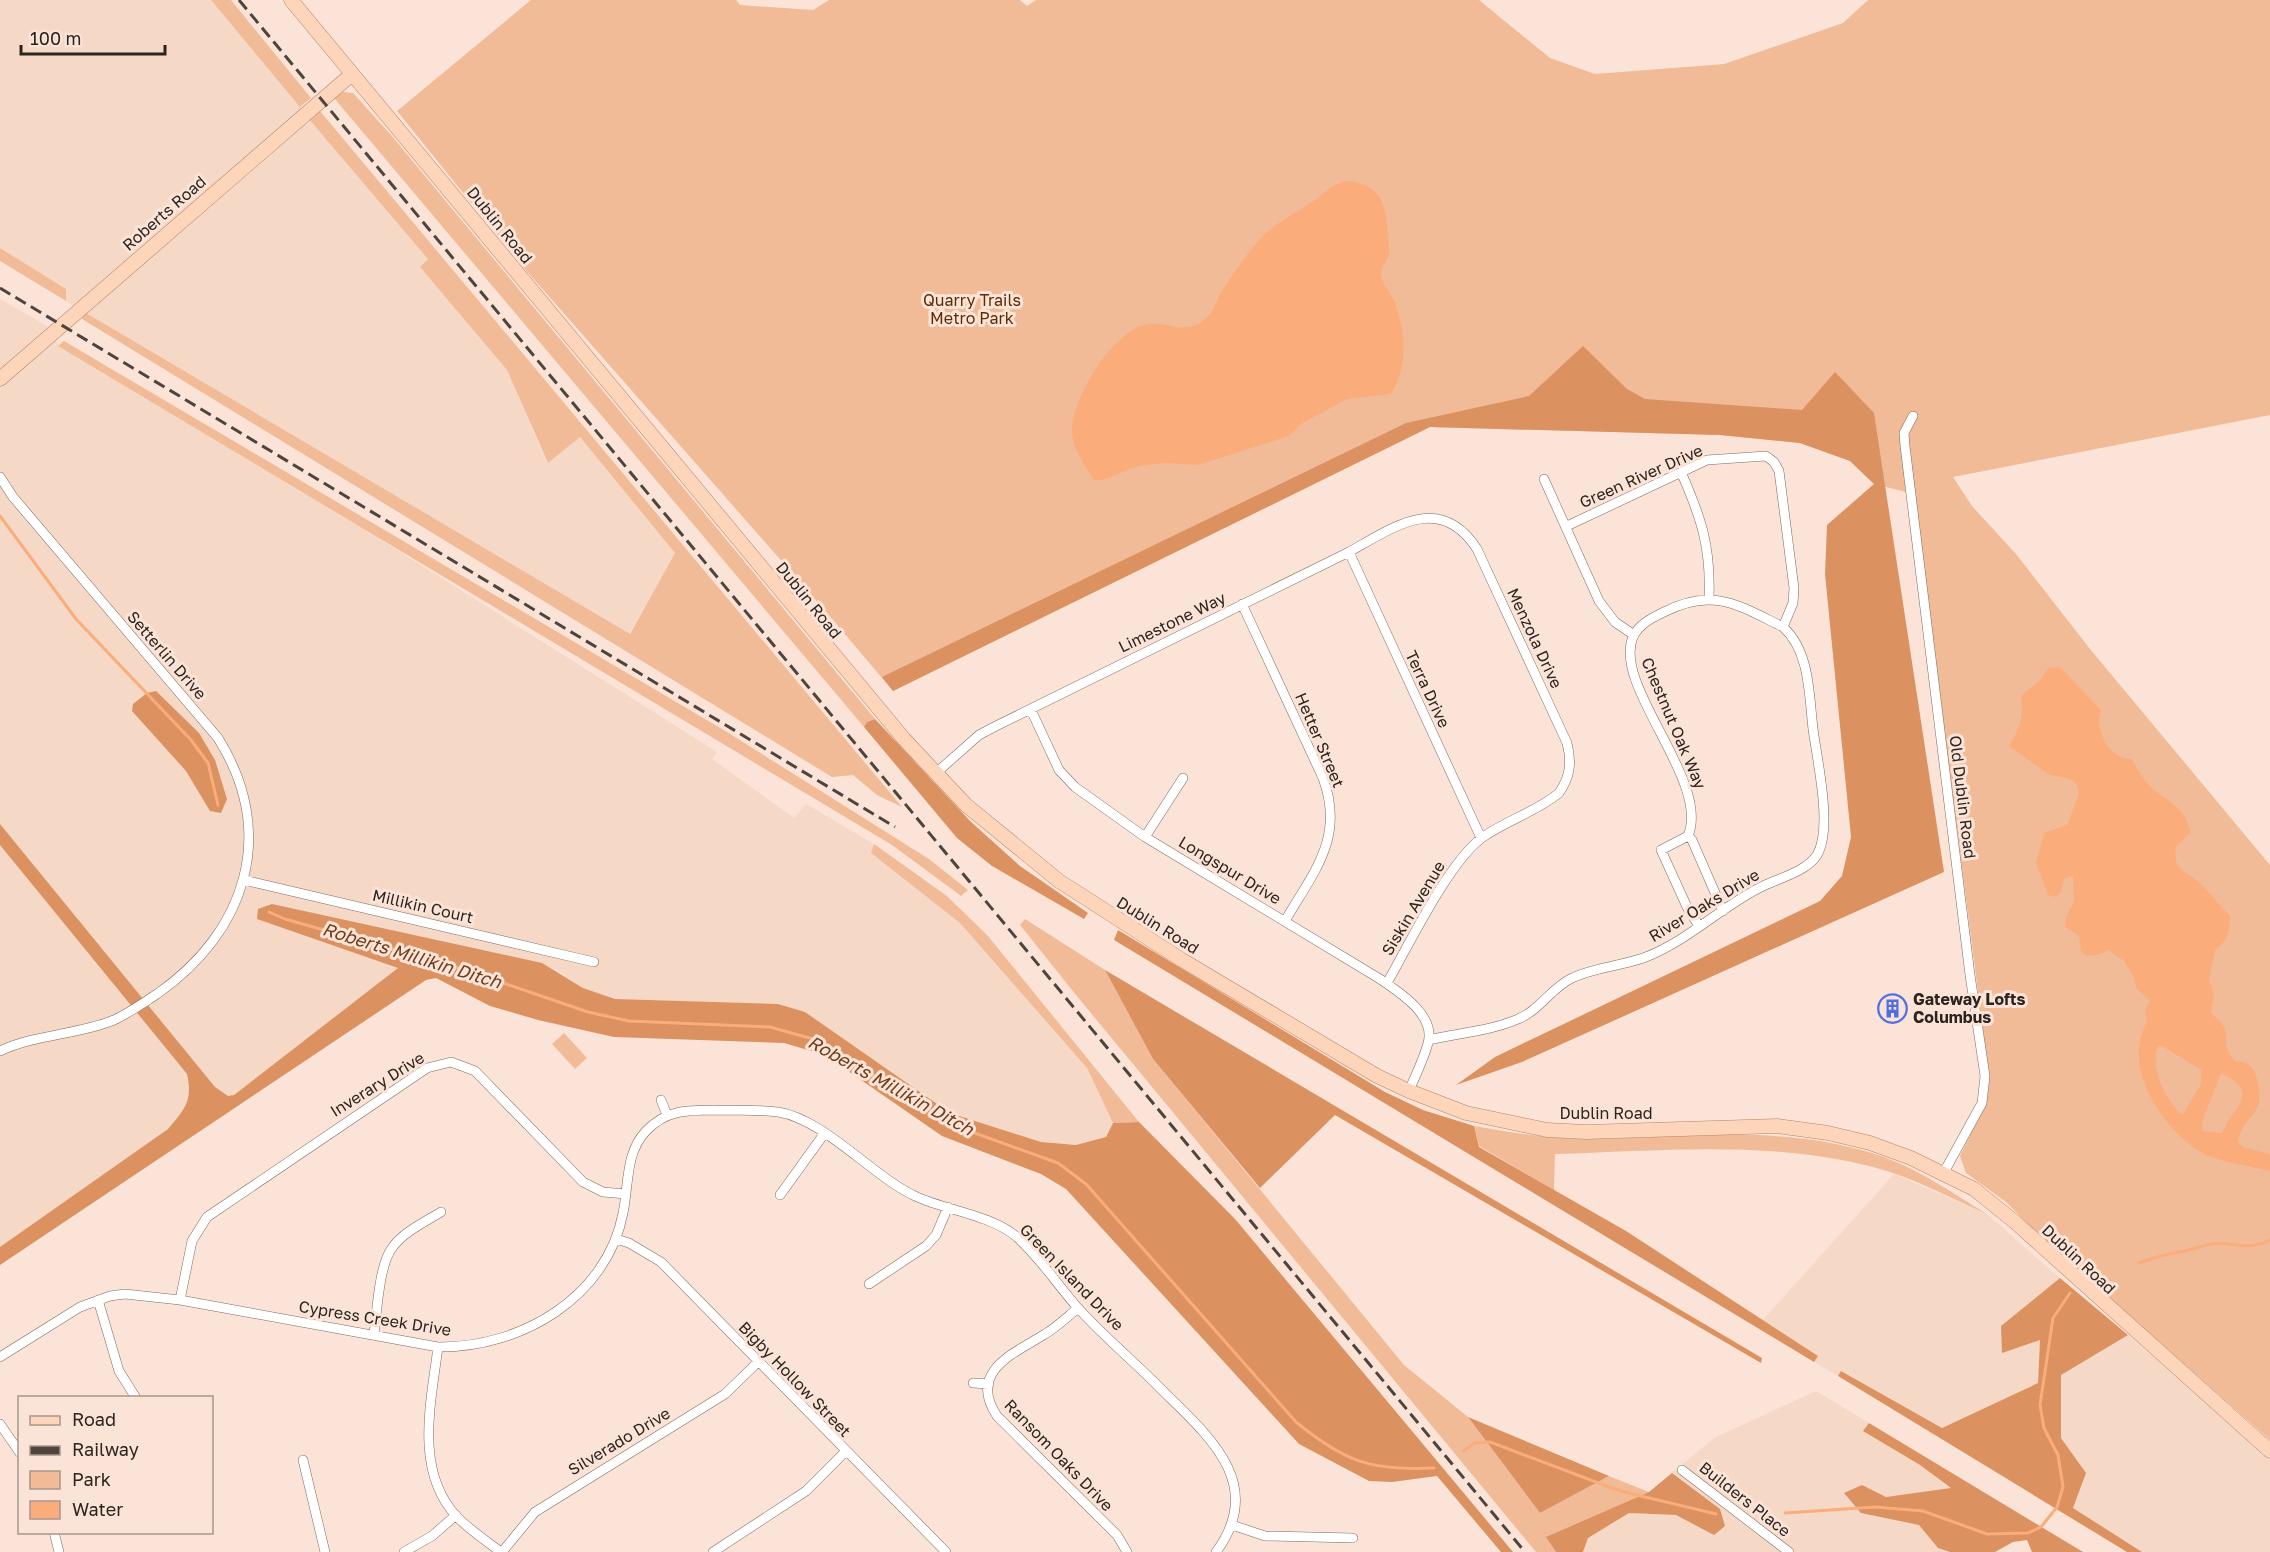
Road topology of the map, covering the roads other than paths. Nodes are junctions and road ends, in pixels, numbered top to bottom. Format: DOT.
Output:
graph roads {
  1 [pos="291,0"];
  2 [pos="352,74"];
  3 [pos="0,379"];
  4 [pos="1913,416"];
  5 [pos="1681,472"];
  6 [pos="0,477"];
  7 [pos="1544,479"];
  8 [pos="1433,517"];
  9 [pos="1567,526"];
  10 [pos="1349,552"];
  11 [pos="1709,597"];
  12 [pos="1242,604"];
  13 [pos="1783,627"];
  14 [pos="1634,635"];
  15 [pos="1031,710"];
  16 [pos="936,773"];
  17 [pos="1183,778"];
  18 [pos="1559,793"];
  19 [pos="1688,836"];
  20 [pos="1145,837"];
  21 [pos="1481,838"];
  22 [pos="244,880"];
  23 [pos="1723,911"];
  24 [pos="1285,921"];
  25 [pos="1699,926"];
  26 [pos="594,962"];
  27 [pos="1387,983"];
  28 [pos="1429,1040"];
  29 [pos="0,1051"];
  30 [pos="1409,1091"];
  31 [pos="661,1100"];
  32 [pos="667,1115"];
  33 [pos="824,1134"];
  34 [pos="1943,1174"];
  35 [pos="626,1194"];
  36 [pos="780,1195"];
  37 [pos="948,1207"];
  38 [pos="441,1212"];
  39 [pos="616,1239"];
  40 [pos="869,1284"];
  41 [pos="98,1300"];
  42 [pos="180,1300"];
  43 [pos="1078,1308"];
  44 [pos="374,1335"];
  45 [pos="438,1347"];
  46 [pos="0,1357"];
  47 [pos="758,1362"];
  48 [pos="973,1383"];
  49 [pos="989,1384"];
  50 [pos="135,1396"];
  51 [pos="0,1424"];
  52 [pos="18,1450"];
  53 [pos="2270,1451"];
  54 [pos="845,1452"];
  55 [pos="303,1460"];
  56 [pos="1682,1470"];
  57 [pos="456,1515"];
  58 [pos="1232,1525"];
  59 [pos="54,1534"];
  60 [pos="1353,1538"];
  61 [pos="59,1552"];
  62 [pos="325,1552"];
  63 [pos="404,1552"];
  64 [pos="502,1552"];
  65 [pos="713,1552"];
  66 [pos="946,1552"];
  67 [pos="1127,1552"];
  68 [pos="1216,1552"];
  69 [pos="1789,1552"];
  1 -- 2 [label="main road, Dublin Road"];
  2 -- 3 [label="main road, Roberts Road"];
  2 -- 16 [label="main road, Dublin Road"];
  4 -- 34 [label="street, Old Dublin Road"];
  5 -- 9 [label="street, Green River Drive"];
  5 -- 11 [label="street"];
  5 -- 13 [label="street, Green River Drive"];
  6 -- 22 [label="street, Setterlin Drive"];
  7 -- 9 [label="street"];
  8 -- 10 [label="street, Limestone Way"];
  8 -- 18 [label="street, Menzola Drive"];
  9 -- 14 [label="street"];
  10 -- 12 [label="street, Limestone Way"];
  10 -- 21 [label="street, Terra Drive"];
  11 -- 13 [label="street"];
  11 -- 14 [label="street"];
  12 -- 15 [label="street, Limestone Way"];
  12 -- 24 [label="street, Hetter Street"];
  13 -- 23 [label="street, River Oaks Drive"];
  14 -- 19 [label="street, Chestnut Oak Way"];
  15 -- 16 [label="street, Limestone Way"];
  15 -- 20 [label="street, Longspur Drive"];
  16 -- 30 [label="main road, Dublin Road"];
  17 -- 20 [label="street"];
  18 -- 21 [label="street, Siskin Avenue"];
  19 -- 23 [label="street"];
  19 -- 25 [label="street"];
  20 -- 24 [label="street, Longspur Drive"];
  21 -- 27 [label="street, Siskin Avenue"];
  22 -- 26 [label="street, Millikin Court"];
  22 -- 29 [label="street, Setterlin Drive"];
  23 -- 25 [label="street, River Oaks Drive"];
  24 -- 27 [label="street, Longspur Drive"];
  25 -- 28 [label="street, River Oaks Drive"];
  27 -- 28 [label="street, Longspur Drive"];
  28 -- 30 [label="street"];
  30 -- 34 [label="main road, Dublin Road"];
  31 -- 32 [label="street"];
  32 -- 33 [label="street, Green Island Drive"];
  32 -- 35 [label="street, Cypress Creek Drive"];
  33 -- 36 [label="street"];
  33 -- 37 [label="street, Green Island Drive"];
  34 -- 53 [label="main road, Dublin Road"];
  35 -- 39 [label="street, Cypress Creek Drive"];
  35 -- 42 [label="street, Inverary Drive"];
  37 -- 40 [label="street"];
  37 -- 43 [label="street, Green Island Drive"];
  38 -- 44 [label="street"];
  39 -- 45 [label="street, Cypress Creek Drive"];
  39 -- 47 [label="street, Bigby Hollow Street"];
  41 -- 42 [label="street, Cypress Creek Drive"];
  41 -- 46 [label="street, Cypress Creek Drive"];
  41 -- 50 [label="street"];
  42 -- 44 [label="street, Cypress Creek Drive"];
  43 -- 49 [label="street"];
  43 -- 58 [label="street, Green Island Drive"];
  44 -- 45 [label="street, Cypress Creek Drive"];
  45 -- 57 [label="street"];
  47 -- 54 [label="street, Bigby Hollow Street"];
  47 -- 64 [label="street, Silverado Drive"];
  48 -- 49 [label="street"];
  49 -- 67 [label="street, Ransom Oaks Drive"];
  51 -- 52 [label="street"];
  54 -- 65 [label="street"];
  54 -- 66 [label="street, Bigby Hollow Street"];
  55 -- 62 [label="street"];
  56 -- 69 [label="street, Builders Place"];
  57 -- 63 [label="street"];
  57 -- 64 [label="street"];
  58 -- 60 [label="street"];
  58 -- 68 [label="street"];
  59 -- 61 [label="street"];
}
